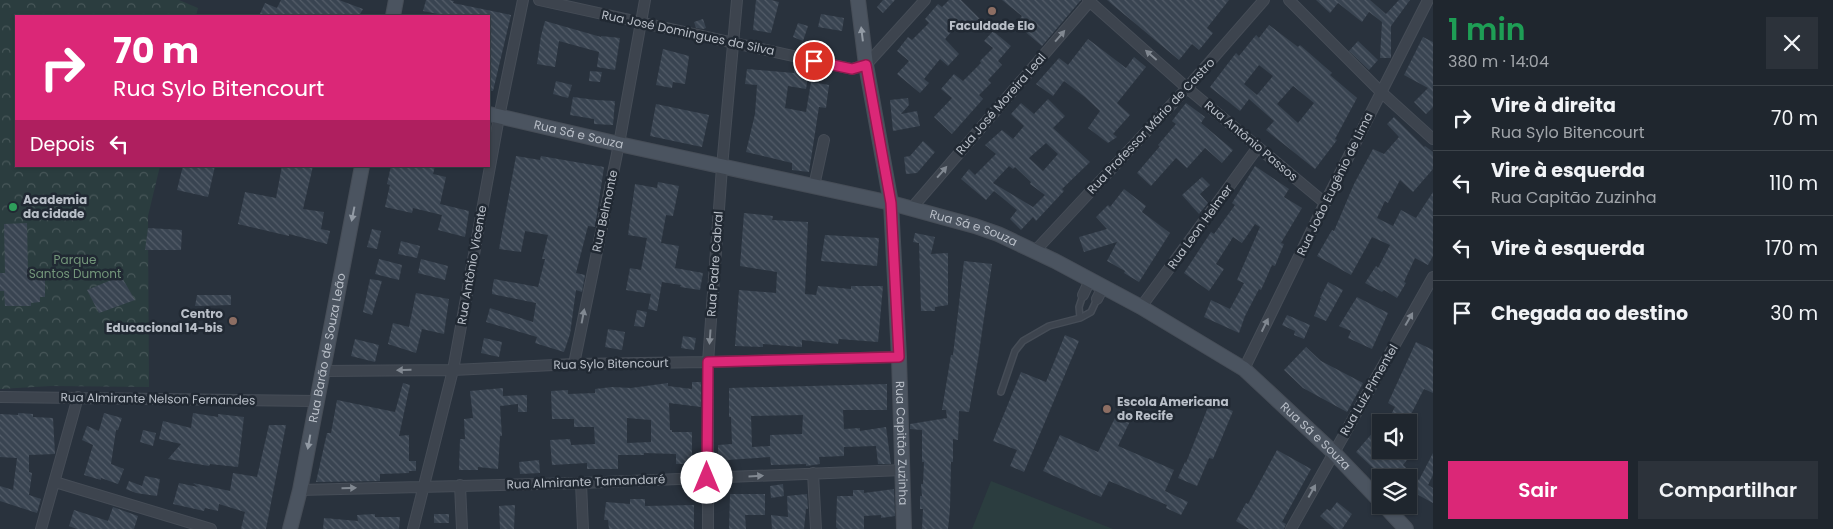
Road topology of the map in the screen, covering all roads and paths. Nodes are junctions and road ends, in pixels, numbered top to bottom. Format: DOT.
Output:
graph roads {
  1 [pos="523,0"];
  2 [pos="539,0"];
  3 [pos="645,0"];
  4 [pos="738,0"];
  5 [pos="858,0"];
  6 [pos="925,0"];
  7 [pos="1090,0"];
  8 [pos="1264,0"];
  9 [pos="1289,0"];
  10 [pos="1428,0"];
  11 [pos="641,24"];
  12 [pos="733,42"];
  13 [pos="866,65"];
  14 [pos="1187,88"];
  15 [pos="1380,92"];
  16 [pos="494,115"];
  17 [pos="1433,139"];
  18 [pos="490,140"];
  19 [pos="824,140"];
  20 [pos="619,144"];
  21 [pos="1258,147"];
  22 [pos="722,166"];
  23 [pos="362,167"];
  24 [pos="486,167"];
  25 [pos="814,186"];
  26 [pos="891,203"];
  27 [pos="1325,203"];
  28 [pos="911,209"];
  29 [pos="1035,251"];
  30 [pos="1433,277"];
  31 [pos="1090,280"];
  32 [pos="1100,293"];
  33 [pos="1083,295"];
  34 [pos="1141,307"];
  35 [pos="1080,318"];
  36 [pos="899,357"];
  37 [pos="708,362"];
  38 [pos="574,364"];
  39 [pos="1244,368"];
  40 [pos="453,370"];
  41 [pos="322,371"];
  42 [pos="1001,392"];
  43 [pos="0,397"];
  44 [pos="78,397"];
  45 [pos="316,401"];
  46 [pos="1333,452"];
  47 [pos="902,470"];
  48 [pos="814,474"];
  49 [pos="707,478"];
  50 [pos="55,482"];
  51 [pos="581,483"];
  52 [pos="460,485"];
  53 [pos="424,486"];
  54 [pos="300,490"];
  55 [pos="1372,493"];
  56 [pos="1392,514"];
  57 [pos="176,518"];
  58 [pos="41,529"];
  59 [pos="172,529"];
  60 [pos="211,529"];
  61 [pos="290,529"];
  62 [pos="413,529"];
  63 [pos="462,529"];
  64 [pos="583,529"];
  65 [pos="708,529"];
  66 [pos="816,529"];
  67 [pos="904,529"];
  68 [pos="1291,529"];
  69 [pos="1406,529"];
  1 -- 16 [label="street, Rua Antônio Vicente"];
  2 -- 11 [label="street, Rua José Domingues da Silva"];
  3 -- 11 [label="street, Rua Belmonte"];
  4 -- 12 [label="street, Rua Padre Cabral"];
  13 -- 5 [label="street, Rua Capitão Zuzinha, one-way"];
  6 -- 13 [label="street"];
  14 -- 7 [label="street, Rua Antônio Passos, one-way"];
  28 -- 7 [label="street, Rua José Moreira Leal, one-way"];
  8 -- 14 [label="street, Rua Professor Mário de Castro"];
  9 -- 15 [label="street"];
  10 -- 15 [label="street, Rua João Eugênio de Lima"];
  11 -- 12 [label="street, Rua José Domingues da Silva"];
  11 -- 20 [label="street, Rua Belmonte"];
  12 -- 13 [label="street, Rua José Domingues da Silva"];
  12 -- 22 [label="street, Rua Padre Cabral"];
  13 -- 26 [label="street, Rua Capitão Zuzinha"];
  14 -- 21 [label="street, Rua Antônio Passos"];
  14 -- 29 [label="street, Rua Professor Mário de Castro"];
  15 -- 17 [label="street"];
  15 -- 27 [label="street, Rua João Eugênio de Lima"];
  16 -- 18 [label="street, Rua Antônio Vicente"];
  16 -- 20 [label="street, Rua Sá e Souza"];
  19 -- 25 [label="street"];
  20 -- 22 [label="street, Rua Sá e Souza"];
  38 -- 20 [label="street, Rua Belmonte, one-way"];
  21 -- 27 [label="street, Rua Antônio Passos"];
  21 -- 34 [label="street, Rua Leon Helmer"];
  22 -- 25 [label="street, Rua Sá e Souza"];
  22 -- 37 [label="street, Rua Padre Cabral, one-way"];
  23 -- 41 [label="street, Rua Barão de Souza Leão, one-way"];
  24 -- 40 [label="street, Rua Antônio Vicente"];
  25 -- 26 [label="street, Rua Sá e Souza"];
  26 -- 28 [label="street, Rua Sá e Souza"];
  26 -- 36 [label="street, Rua Capitão Zuzinha"];
  39 -- 27 [label="street, Rua João Eugênio de Lima, one-way"];
  28 -- 29 [label="street, Rua Sá e Souza"];
  29 -- 31 [label="street, Rua Sá e Souza"];
  46 -- 30 [label="street, Rua Luiz Pimentel, one-way"];
  31 -- 32 [label="street, Rua Sá e Souza"];
  31 -- 33 [label="street"];
  32 -- 34 [label="street, Rua Sá e Souza"];
  32 -- 35 [label="lane"];
  33 -- 35 [label="lane"];
  34 -- 39 [label="street, Rua Sá e Souza"];
  35 -- 42 [label="lane"];
  36 -- 37 [label="street, Rua Sylo Bitencourt"];
  36 -- 47 [label="street, Rua Capitão Zuzinha"];
  37 -- 38 [label="street, Rua Sylo Bitencourt"];
  37 -- 49 [label="street, Rua Padre Cabral"];
  38 -- 40 [label="street, Rua Sylo Bitencourt"];
  39 -- 46 [label="street, Rua Sá e Souza"];
  40 -- 41 [label="street, Rua Sylo Bitencourt, one-way"];
  40 -- 53 [label="street, Rua Antônio Vicente"];
  41 -- 45 [label="street, Rua Barão de Souza Leão"];
  43 -- 44 [label="street, Rua Almirante Nelson Fernandes"];
  44 -- 45 [label="street, Rua Almirante Nelson Fernandes"];
  44 -- 50 [label="street"];
  45 -- 54 [label="street, Rua Barão de Souza Leão, one-way"];
  46 -- 55 [label="street, Rua Sá e Souza"];
  68 -- 46 [label="street, Rua Luiz Pimentel, one-way"];
  47 -- 48 [label="street, Rua Almirante Tamandaré"];
  47 -- 67 [label="street, Rua Capitão Zuzinha"];
  49 -- 48 [label="street, Rua Almirante Tamandaré, one-way"];
  48 -- 66 [label="street"];
  49 -- 51 [label="street, Rua Almirante Tamandaré"];
  49 -- 65 [label="street, Rua Padre Cabral"];
  50 -- 57 [label="street"];
  50 -- 58 [label="street"];
  51 -- 52 [label="street, Rua Almirante Tamandaré"];
  51 -- 64 [label="street"];
  52 -- 53 [label="street, Rua Almirante Tamandaré"];
  52 -- 63 [label="street"];
  54 -- 53 [label="street, Rua Almirante Tamandaré, one-way"];
  53 -- 62 [label="street, Rua Antônio Vicente"];
  54 -- 61 [label="street, Rua Barão de Souza Leão"];
  56 -- 69 [label="street"];
  57 -- 59 [label="street"];
  57 -- 60 [label="street"];
}
